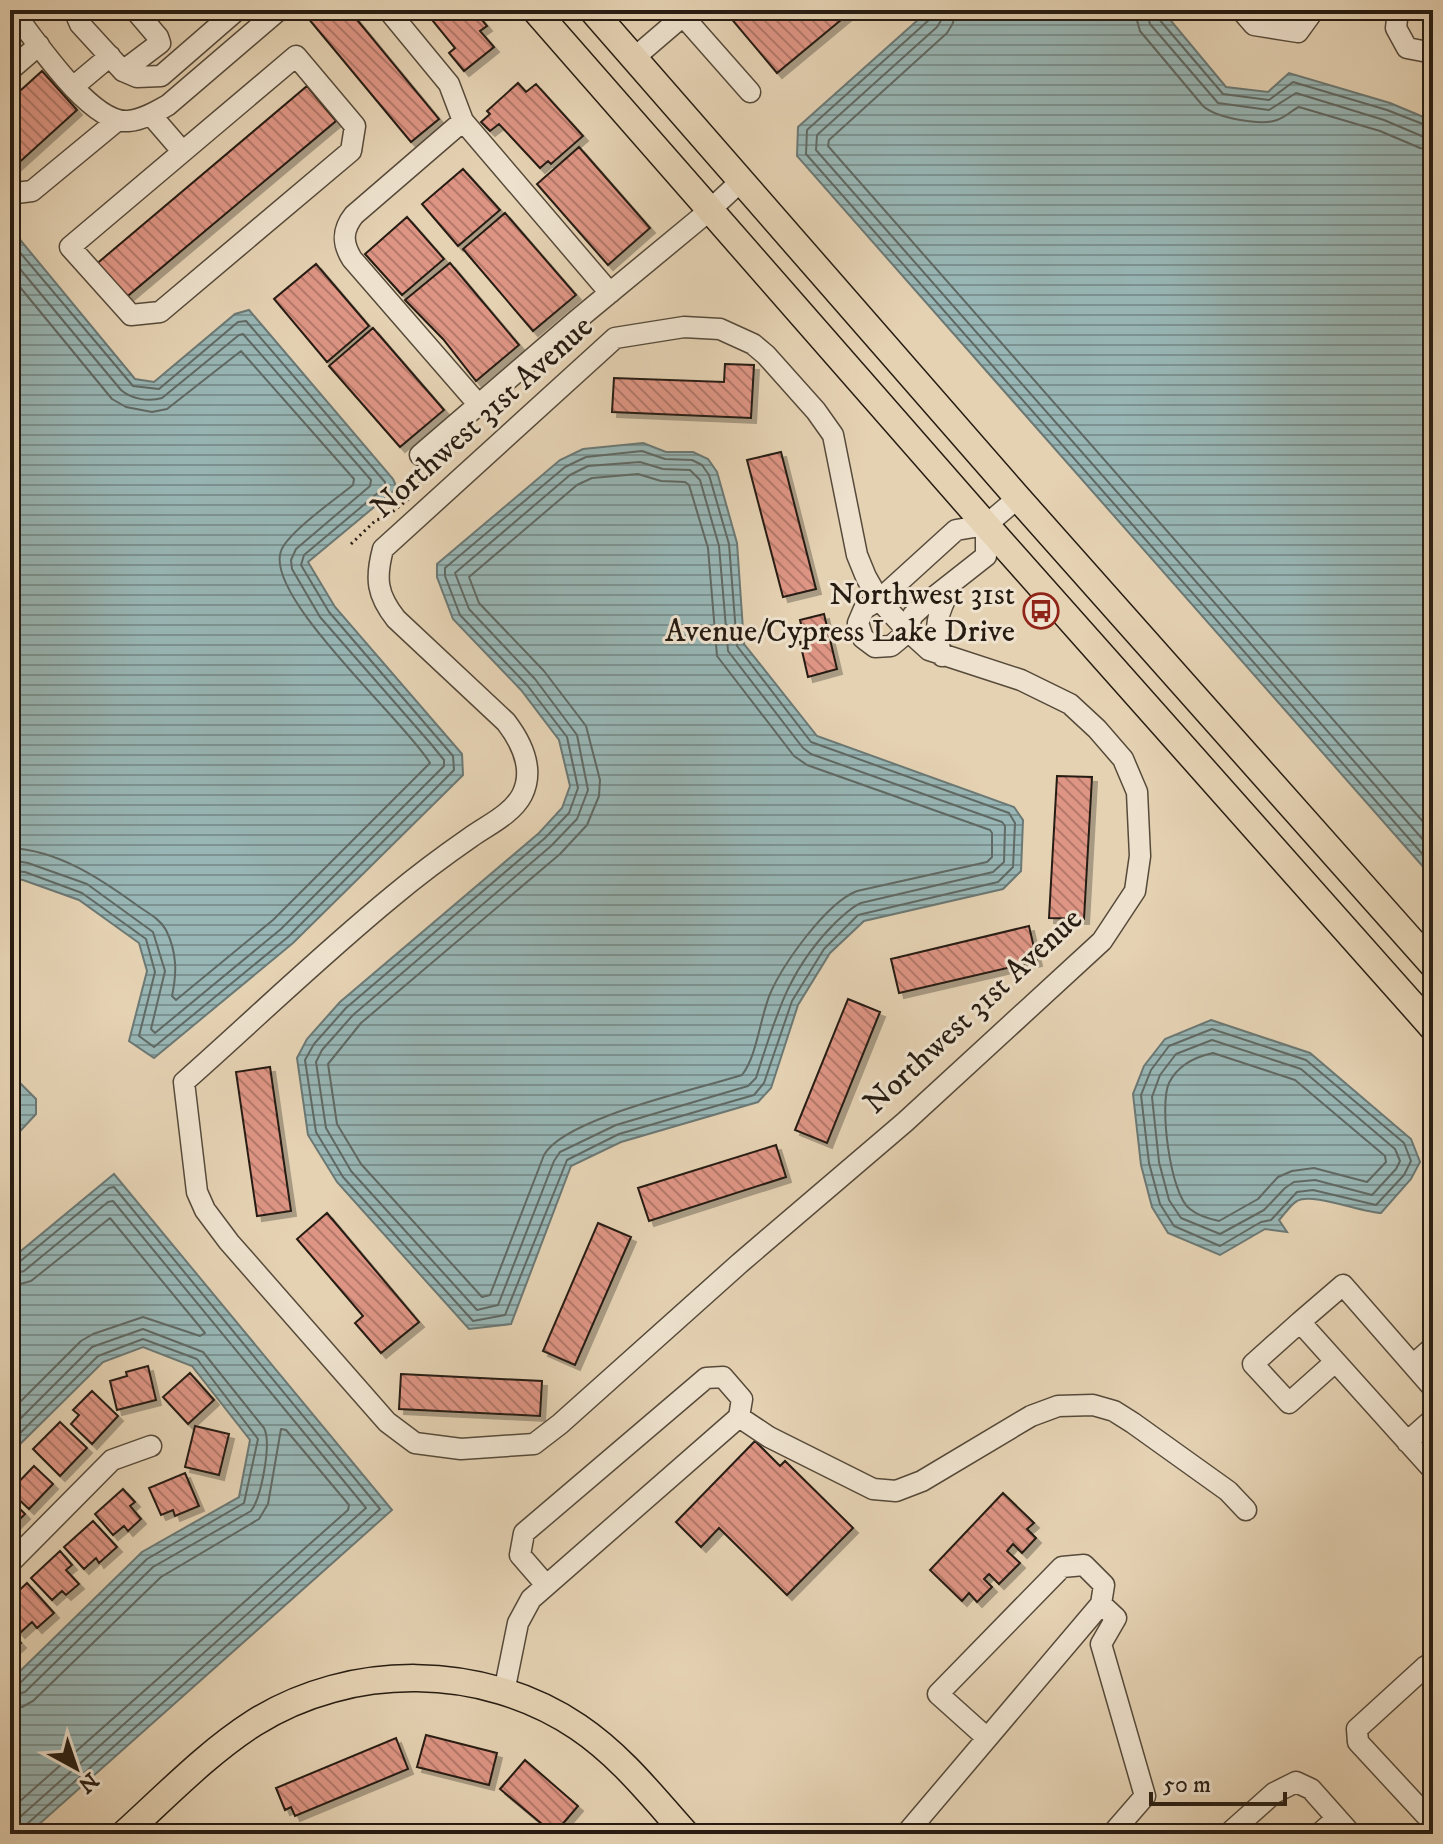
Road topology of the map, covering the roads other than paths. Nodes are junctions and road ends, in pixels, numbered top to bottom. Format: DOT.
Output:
graph roads {
  1 [pos="12,10"];
  2 [pos="74,10"];
  3 [pos="135,10"];
  4 [pos="219,10"];
  5 [pos="237,10"];
  6 [pos="244,10"];
  7 [pos="279,10"];
  8 [pos="388,10"];
  9 [pos="535,10"];
  10 [pos="592,10"];
  11 [pos="1241,10"];
  12 [pos="1314,10"];
  13 [pos="1398,10"];
  14 [pos="685,13"];
  15 [pos="259,27"];
  16 [pos="39,45"];
  17 [pos="1433,53"];
  18 [pos="634,58"];
  19 [pos="116,64"];
  20 [pos="10,70"];
  21 [pos="73,87"];
  22 [pos="750,92"];
  23 [pos="151,115"];
  24 [pos="118,120"];
  25 [pos="463,121"];
  26 [pos="182,151"];
  27 [pos="741,181"];
  28 [pos="10,185"];
  29 [pos="710,210"];
  30 [pos="610,293"];
  31 [pos="478,404"];
  32 [pos="420,455"];
  33 [pos="1018,498"];
  34 [pos="986,525"];
  35 [pos="952,584"];
  36 [pos="879,600"];
  37 [pos="906,629"];
  38 [pos="942,656"];
  39 [pos="1433,965"];
  40 [pos="1433,1028"];
  41 [pos="1300,1322"];
  42 [pos="1433,1347"];
  43 [pos="1335,1362"];
  44 [pos="1413,1365"];
  45 [pos="1433,1388"];
  46 [pos="739,1417"];
  47 [pos="1433,1419"];
  48 [pos="1407,1442"];
  49 [pos="151,1446"];
  50 [pos="1433,1470"];
  51 [pos="1246,1510"];
  52 [pos="10,1563"];
  53 [pos="546,1585"];
  54 [pos="1101,1604"];
  55 [pos="1433,1666"];
  56 [pos="504,1692"];
  57 [pos="987,1738"];
  58 [pos="1337,1818"];
  59 [pos="1433,1823"];
  60 [pos="124,1834"];
  61 [pos="686,1834"];
  62 [pos="906,1834"];
  63 [pos="1112,1834"];
  64 [pos="1228,1834"];
  65 [pos="1319,1834"];
  66 [pos="1351,1834"];
  1 -- 16 [label="street"];
  2 -- 19 [label="street"];
  3 -- 19 [label="street"];
  4 -- 19 [label="street"];
  5 -- 19 [label="street"];
  6 -- 15 [label="street"];
  7 -- 15 [label="street"];
  8 -- 25 [label="street"];
  9 -- 29 [label="main road"];
  10 -- 18 [label="main road"];
  11 -- 12 [label="street"];
  13 -- 17 [label="street"];
  14 -- 18 [label="street"];
  14 -- 22 [label="street"];
  15 -- 23 [label="street"];
  16 -- 20 [label="street"];
  16 -- 21 [label="street"];
  18 -- 27 [label="main road"];
  19 -- 21 [label="street"];
  21 -- 24 [label="street"];
  23 -- 24 [label="street"];
  23 -- 26 [label="street"];
  24 -- 28 [label="street"];
  25 -- 30 [label="street"];
  25 -- 31 [label="street"];
  26 -- 26 [label="street"];
  27 -- 29 [label="street"];
  27 -- 33 [label="main road"];
  29 -- 30 [label="street"];
  29 -- 34 [label="main road"];
  30 -- 31 [label="street"];
  31 -- 32 [label="street"];
  33 -- 34 [label="street"];
  33 -- 39 [label="main road"];
  34 -- 35 [label="street"];
  34 -- 36 [label="street"];
  34 -- 40 [label="main road"];
  35 -- 37 [label="street"];
  35 -- 38 [label="street"];
  36 -- 37 [label="street, Northwest 31st Avenue"];
  36 -- 37 [label="street"];
  36 -- 38 [label="street, Northwest 31st Avenue"];
  37 -- 38 [label="street, Northwest 31st Avenue"];
  41 -- 43 [label="street"];
  41 -- 43 [label="street"];
  41 -- 44 [label="street"];
  42 -- 44 [label="street"];
  43 -- 48 [label="street"];
  44 -- 45 [label="street"];
  46 -- 51 [label="street"];
  46 -- 53 [label="street"];
  46 -- 53 [label="street"];
  47 -- 48 [label="street"];
  48 -- 50 [label="street"];
  49 -- 52 [label="street"];
  53 -- 56 [label="street"];
  54 -- 57 [label="street"];
  54 -- 57 [label="street"];
  54 -- 63 [label="street"];
  55 -- 59 [label="street"];
  56 -- 60 [label="main road"];
  56 -- 61 [label="main road"];
  57 -- 62 [label="street"];
  58 -- 64 [label="street"];
  58 -- 65 [label="street"];
  58 -- 66 [label="street"];
}
